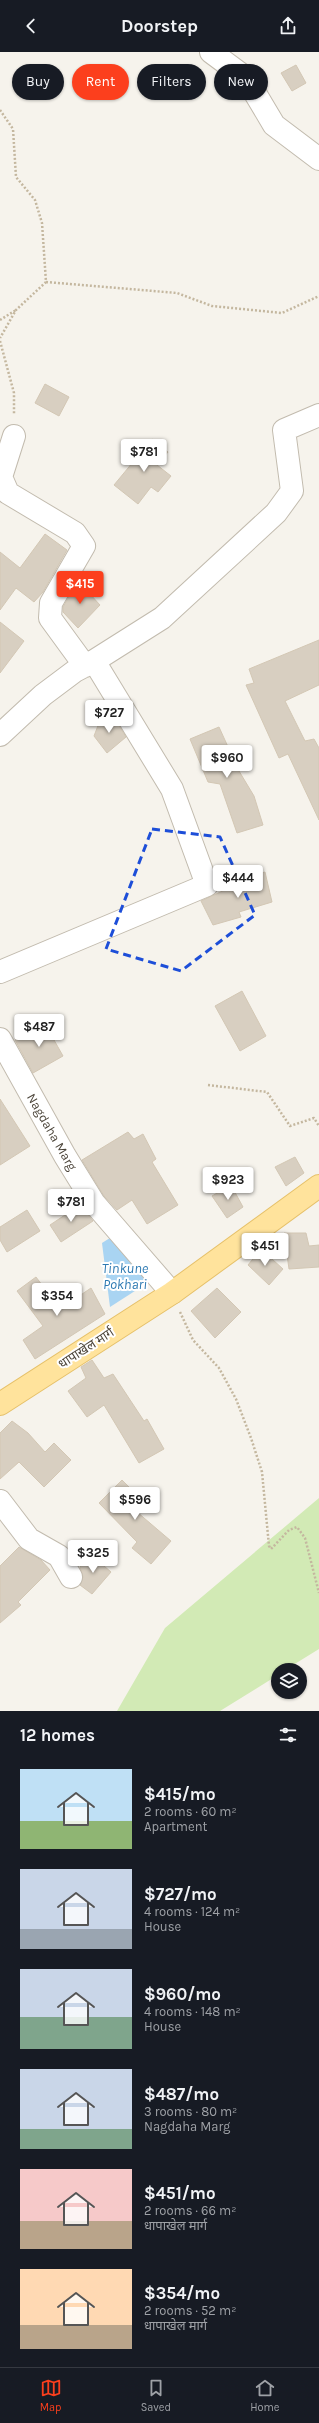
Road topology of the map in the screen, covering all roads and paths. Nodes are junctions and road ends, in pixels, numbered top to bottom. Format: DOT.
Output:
graph roads {
  1 [pos="211,52"];
  2 [pos="0,110"];
  3 [pos="319,159"];
  4 [pos="46,282"];
  5 [pos="319,296"];
  6 [pos="16,310"];
  7 [pos="0,320"];
  8 [pos="0,338"];
  9 [pos="0,341"];
  10 [pos="319,415"];
  11 [pos="14,436"];
  12 [pos="90,664"];
  13 [pos="0,735"];
  14 [pos="0,972"];
  15 [pos="0,1039"];
  16 [pos="208,1085"];
  17 [pos="319,1126"];
  18 [pos="319,1186"];
  19 [pos="172,1293"];
  20 [pos="0,1404"];
  21 [pos="0,1501"];
  22 [pos="71,1577"];
  23 [pos="319,1592"];
  1 -- 3 [label="street"];
  2 -- 4 [label="path"];
  4 -- 5 [label="path"];
  4 -- 6 [label="path"];
  6 -- 7 [label="path"];
  6 -- 8 [label="path"];
  9 -- 11 [label="path"];
  10 -- 12 [label="street"];
  11 -- 12 [label="street"];
  12 -- 13 [label="street"];
  12 -- 14 [label="street"];
  15 -- 19 [label="street, Nagdaha Marg"];
  16 -- 17 [label="path"];
  18 -- 19 [label="main road, धापाखेल मार्ग"];
  19 -- 20 [label="main road, धापाखेल मार्ग"];
  19 -- 23 [label="path"];
  21 -- 22 [label="street"];
}
